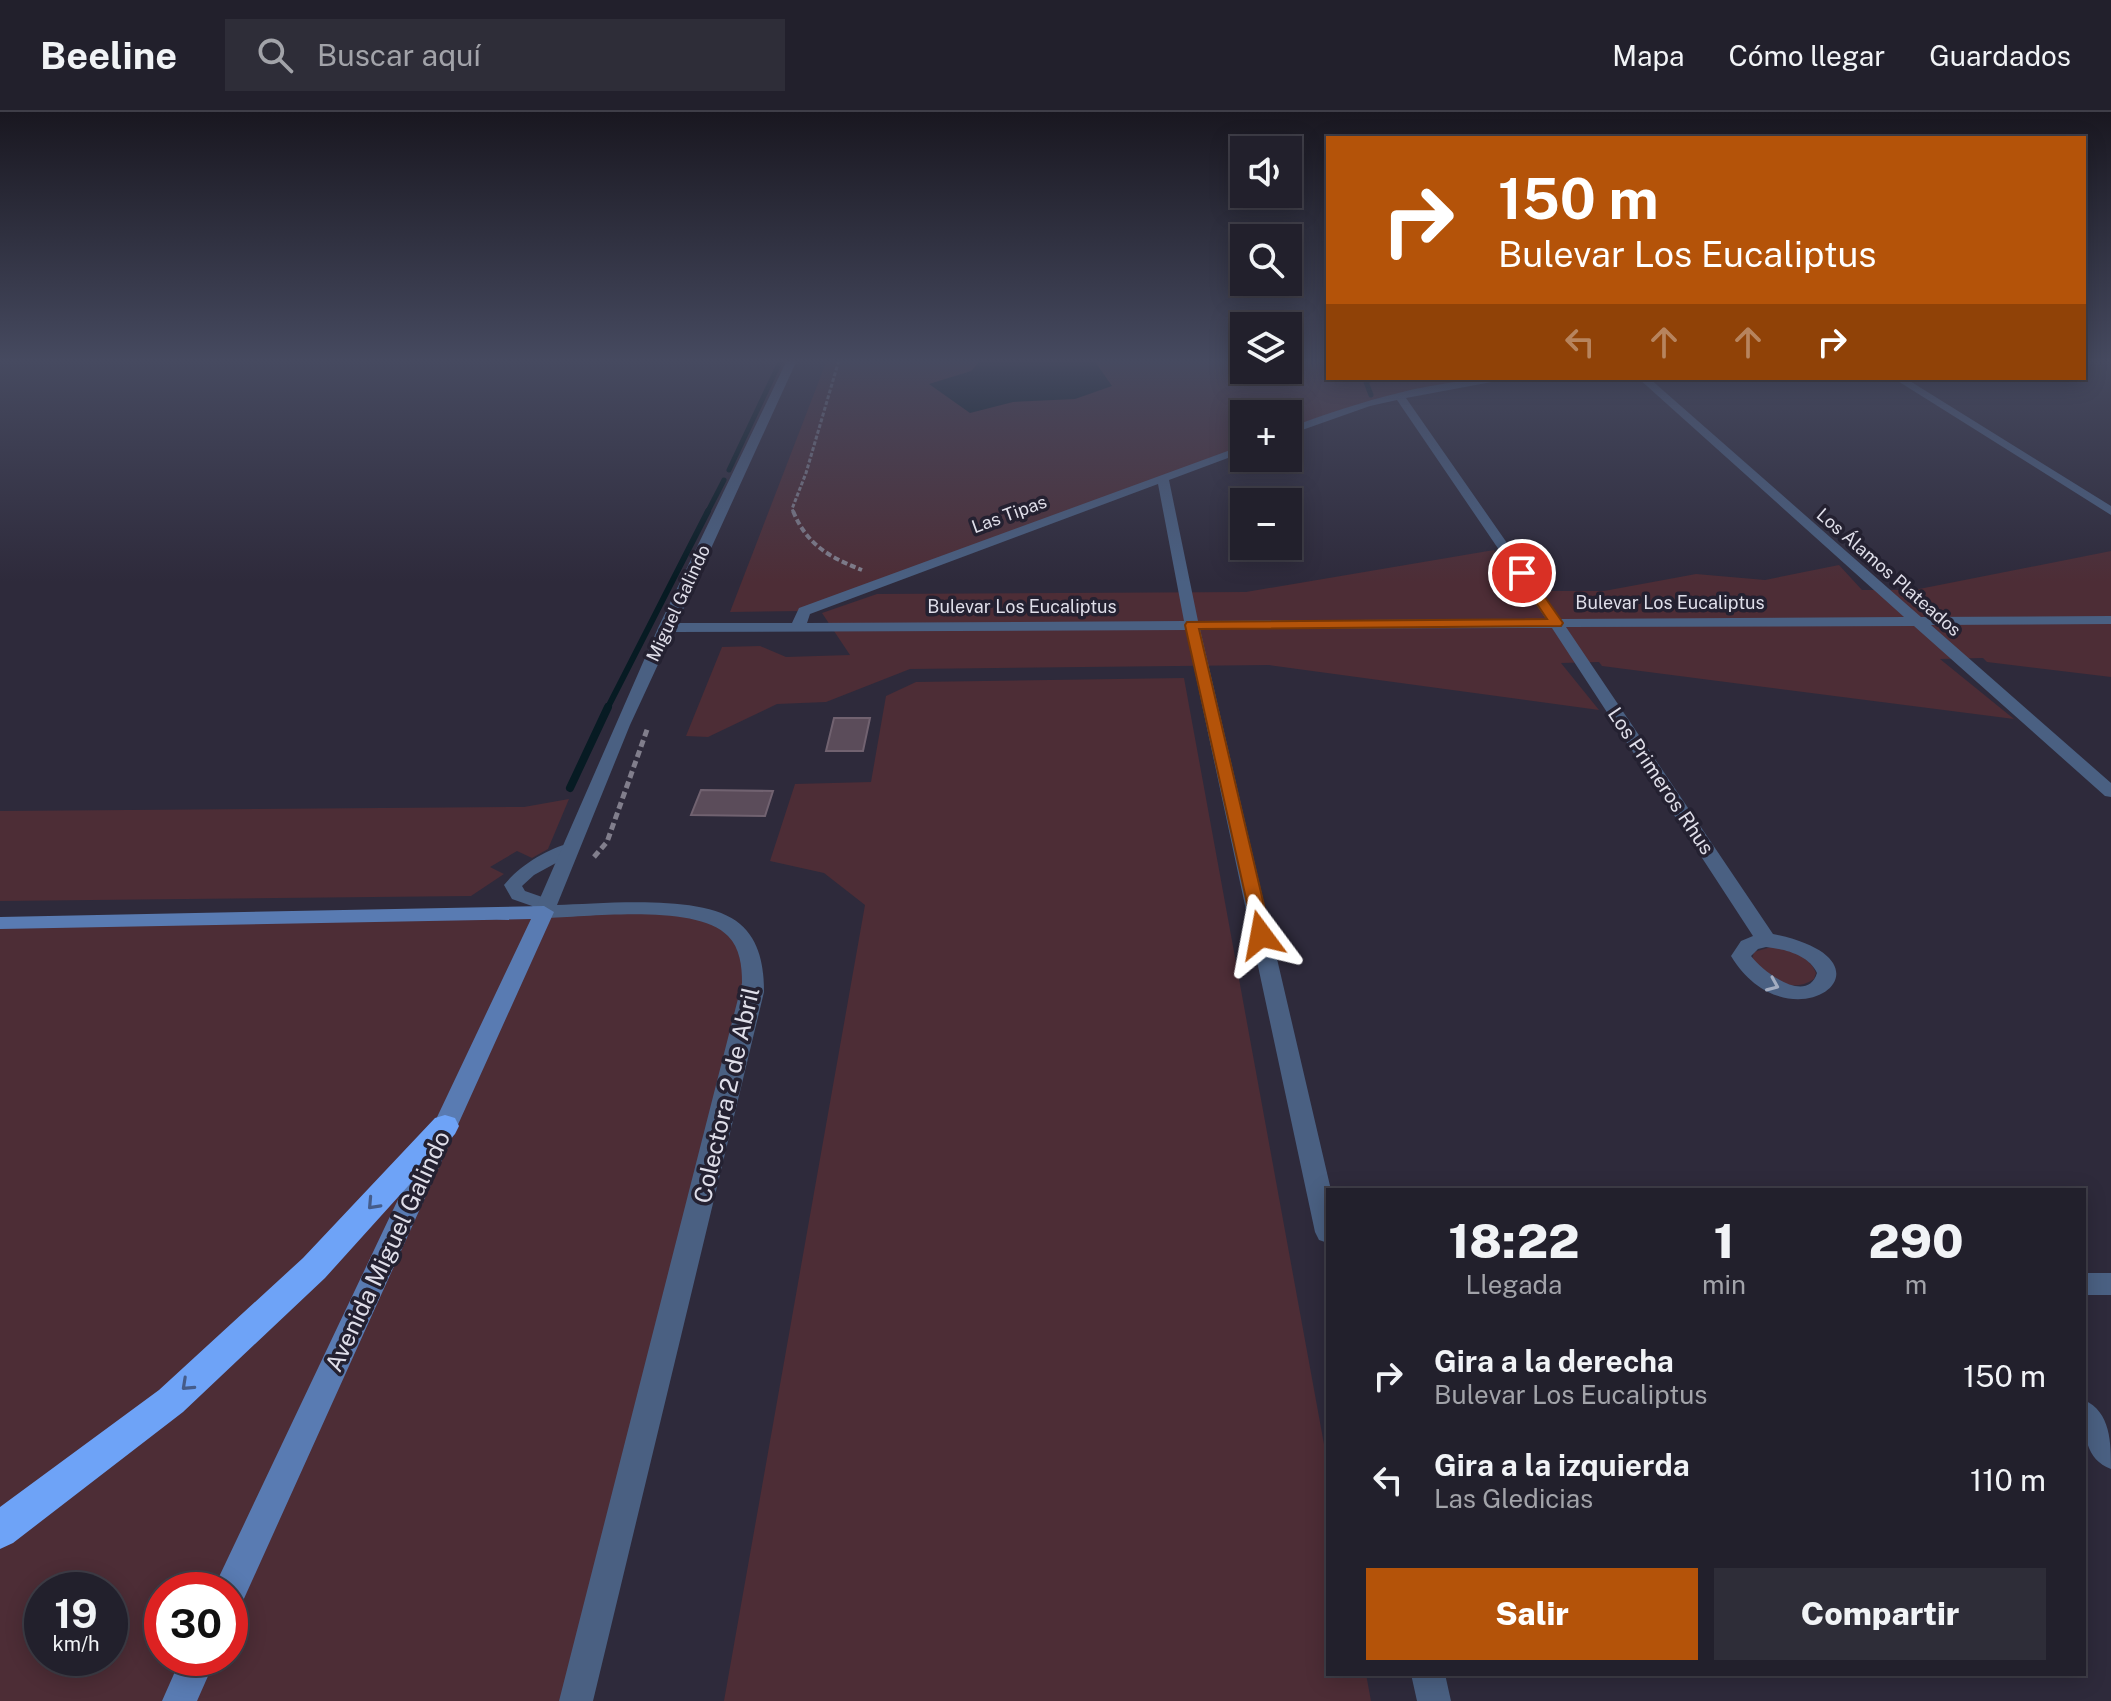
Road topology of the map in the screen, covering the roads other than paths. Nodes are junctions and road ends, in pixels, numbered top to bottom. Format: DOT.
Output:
graph roads {
  1 [pos="757,434"];
  2 [pos="1426,434"];
  3 [pos="1706,434"];
  4 [pos="1988,434"];
  5 [pos="1230,453"];
  6 [pos="1163,478"];
  7 [pos="2111,511"];
  8 [pos="2111,620"];
  9 [pos="1917,621"];
  10 [pos="1556,623"];
  11 [pos="1192,625"];
  12 [pos="665,628"];
  13 [pos="798,628"];
  14 [pos="2111,792"];
  15 [pos="570,848"];
  16 [pos="544,912"];
  17 [pos="0,923"];
  18 [pos="1766,940"];
  19 [pos="445,1126"];
  20 [pos="1326,1223"];
  21 [pos="2086,1284"];
  22 [pos="2111,1284"];
  23 [pos="2086,1417"];
  24 [pos="2111,1455"];
  25 [pos="0,1530"];
  26 [pos="239,1572"];
  27 [pos="191,1676"];
  28 [pos="1428,1676"];
  29 [pos="179,1701"];
  30 [pos="576,1701"];
  31 [pos="1434,1701"];
  1 -- 12 [label="street, Miguel Galindo"];
  2 -- 10 [label="street, Los Primeros Rhus"];
  3 -- 9 [label="street, Los Álamos Plateados"];
  4 -- 7 [label="street"];
  5 -- 6 [label="street, Las Tipas"];
  6 -- 11 [label="street"];
  6 -- 13 [label="street, Las Tipas"];
  8 -- 9 [label="street, Bulevar Los Eucaliptus"];
  9 -- 10 [label="street, Bulevar Los Eucaliptus"];
  9 -- 14 [label="street, Los Álamos Plateados"];
  10 -- 11 [label="street, Bulevar Los Eucaliptus"];
  10 -- 18 [label="street, Los Primeros Rhus"];
  11 -- 13 [label="street, Bulevar Los Eucaliptus"];
  11 -- 20 [label="street"];
  12 -- 13 [label="street, Bulevar Los Eucaliptus"];
  12 -- 15 [label="street, Miguel Galindo"];
  15 -- 16 [label="street, Miguel Galindo"];
  15 -- 16 [label="lane"];
  16 -- 17 [label="main road, Colectora 2 de Abril"];
  16 -- 19 [label="main road, Avenida Miguel Galindo"];
  16 -- 30 [label="street, Colectora 2 de Abril"];
  19 -- 25 [label="highway, one-way"];
  19 -- 26 [label="main road, Avenida Miguel Galindo"];
  21 -- 22 [label="street"];
  23 -- 24 [label="street"];
  27 -- 29 [label="main road"];
  28 -- 31 [label="street"];
}
